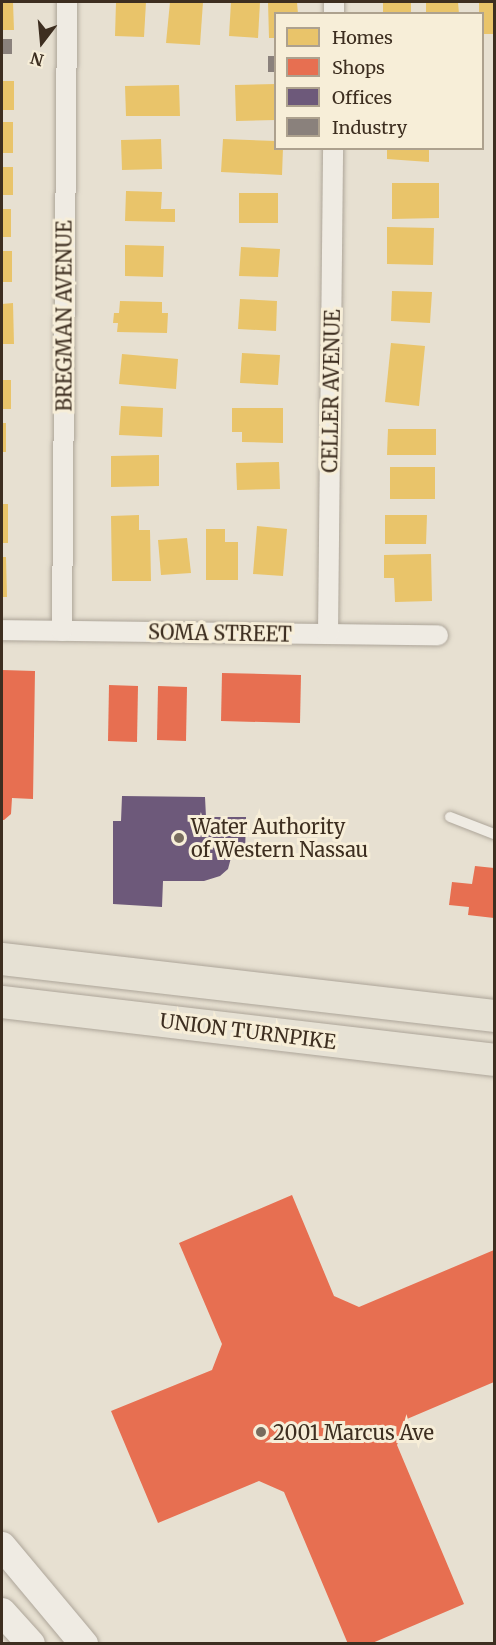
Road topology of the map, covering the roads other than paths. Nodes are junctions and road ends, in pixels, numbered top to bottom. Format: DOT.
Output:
graph roads {
  1 [pos="67,2"];
  2 [pos="333,150"];
  3 [pos="2,630"];
  4 [pos="62,631"];
  5 [pos="328,634"];
  6 [pos="438,635"];
  7 [pos="450,817"];
  8 [pos="495,834"];
  9 [pos="2,959"];
  10 [pos="2,1002"];
  11 [pos="495,1016"];
  12 [pos="495,1060"];
  13 [pos="2,1546"];
  14 [pos="2,1612"];
  15 [pos="31,1644"];
  16 [pos="84,1644"];
  1 -- 4 [label="street, BREGMAN AVENUE"];
  2 -- 5 [label="street, CELLER AVENUE"];
  3 -- 4 [label="street, SOMA STREET"];
  4 -- 5 [label="street, SOMA STREET"];
  5 -- 6 [label="street, SOMA STREET"];
  7 -- 8 [label="lane"];
  9 -- 11 [label="main road"];
  10 -- 12 [label="main road, UNION TURNPIKE"];
  13 -- 16 [label="main road"];
  14 -- 15 [label="main road"];
}
